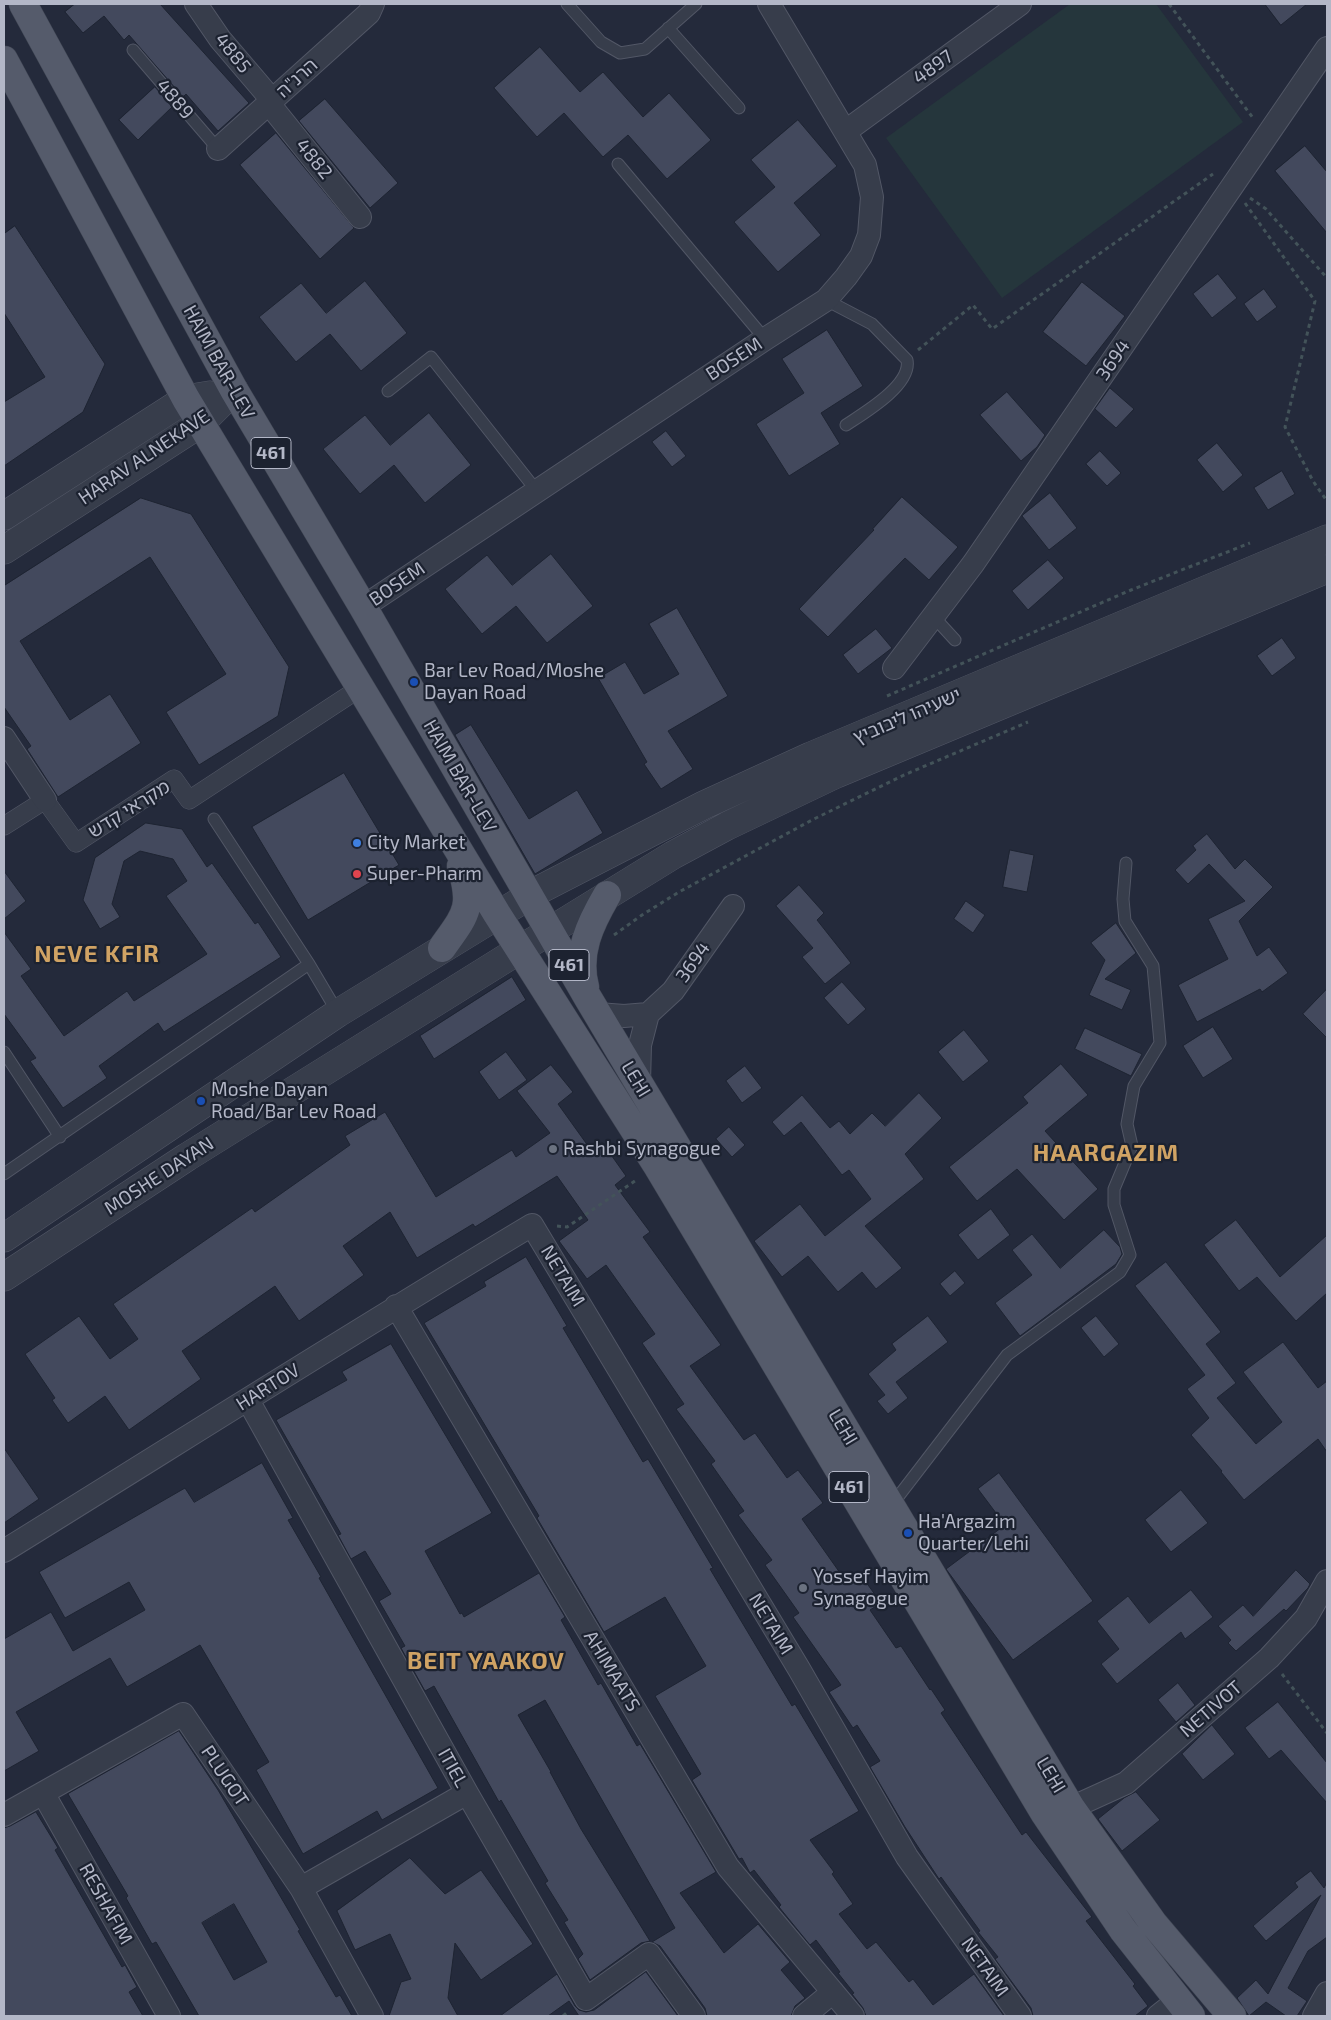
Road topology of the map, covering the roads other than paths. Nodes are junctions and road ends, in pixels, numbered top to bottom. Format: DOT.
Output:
graph roads {
  1 [pos="23,4"];
  2 [pos="196,4"];
  3 [pos="373,4"];
  4 [pos="566,4"];
  5 [pos="696,4"];
  6 [pos="769,4"];
  7 [pos="1019,4"];
  8 [pos="668,28"];
  9 [pos="1327,48"];
  10 [pos="133,50"];
  11 [pos="4,60"];
  12 [pos="272,100"];
  13 [pos="739,108"];
  14 [pos="846,131"];
  15 [pos="218,149"];
  16 [pos="618,164"];
  17 [pos="360,216"];
  18 [pos="826,300"];
  19 [pos="765,339"];
  20 [pos="234,390"];
  21 [pos="388,391"];
  22 [pos="186,400"];
  23 [pos="200,423"];
  24 [pos="846,425"];
  25 [pos="536,490"];
  26 [pos="4,516"];
  27 [pos="1327,539"];
  28 [pos="4,550"];
  29 [pos="1327,569"];
  30 [pos="363,607"];
  31 [pos="934,616"];
  32 [pos="955,640"];
  33 [pos="894,668"];
  34 [pos="360,688"];
  35 [pos="4,738"];
  36 [pos="45,800"];
  37 [pos="214,819"];
  38 [pos="4,826"];
  39 [pos="452,836"];
  40 [pos="1126,863"];
  41 [pos="607,895"];
  42 [pos="529,896"];
  43 [pos="732,906"];
  44 [pos="497,914"];
  45 [pos="549,931"];
  46 [pos="442,948"];
  47 [pos="519,950"];
  48 [pos="309,964"];
  49 [pos="593,1006"];
  50 [pos="338,1013"];
  51 [pos="648,1014"];
  52 [pos="4,1052"];
  53 [pos="639,1083"];
  54 [pos="60,1137"];
  55 [pos="4,1174"];
  56 [pos="532,1225"];
  57 [pos="4,1238"];
  58 [pos="4,1277"];
  59 [pos="396,1306"];
  60 [pos="248,1400"];
  61 [pos="890,1506"];
  62 [pos="4,1551"];
  63 [pos="1326,1586"];
  64 [pos="43,1793"];
  65 [pos="467,1793"];
  66 [pos="1071,1808"];
  67 [pos="4,1815"];
  68 [pos="301,1888"];
  69 [pos="834,1992"];
  70 [pos="1327,1994"];
  71 [pos="1175,2011"];
  72 [pos="169,2016"];
  73 [pos="372,2016"];
  74 [pos="694,2016"];
  75 [pos="804,2016"];
  76 [pos="854,2016"];
  77 [pos="1020,2016"];
  78 [pos="1232,2016"];
  79 [pos="1314,2016"];
  1 -- 20 [label="main road, HAIM BAR-LEV / 461"];
  2 -- 12 [label="street, 4885"];
  3 -- 12 [label="street, הרנ\"ה"];
  4 -- 8 [label="lane"];
  5 -- 8 [label="lane"];
  6 -- 14 [label="street, BOSEM"];
  7 -- 14 [label="street, 4897"];
  8 -- 13 [label="lane"];
  9 -- 31 [label="street, 3694"];
  10 -- 15 [label="lane, 4889"];
  11 -- 22 [label="main road, HAIM BAR-LEV / 461"];
  12 -- 15 [label="street, הרנ\"ה"];
  12 -- 17 [label="street, 4882"];
  14 -- 18 [label="street, BOSEM"];
  16 -- 19 [label="lane"];
  18 -- 19 [label="street, BOSEM"];
  18 -- 24 [label="lane"];
  19 -- 25 [label="street, BOSEM"];
  20 -- 22 [label="street, HARAV ALNEKAVE"];
  20 -- 23 [label="street, HARAV ALNEKAVE"];
  20 -- 30 [label="main road, HAIM BAR-LEV / 461"];
  21 -- 25 [label="lane"];
  22 -- 23 [label="main road, HAIM BAR-LEV / 461"];
  22 -- 26 [label="street, HARAV ALNEKAVE"];
  23 -- 28 [label="street, HARAV ALNEKAVE"];
  23 -- 34 [label="main road, HAIM BAR-LEV / 461"];
  25 -- 30 [label="street, BOSEM"];
  27 -- 42 [label="street, ישעיהו ליבוביץ"];
  29 -- 41 [label="street, ישעיהו ליבוביץ"];
  30 -- 42 [label="main road, HAIM BAR-LEV / 461"];
  31 -- 32 [label="lane"];
  31 -- 33 [label="street, 3694"];
  34 -- 36 [label="street, מקראי קדש"];
  34 -- 39 [label="main road, HAIM BAR-LEV / 461"];
  35 -- 36 [label="street"];
  36 -- 38 [label="street"];
  37 -- 48 [label="lane"];
  39 -- 44 [label="main road, HAIM BAR-LEV / 461"];
  39 -- 46 [label="main road"];
  40 -- 61 [label="lane"];
  41 -- 45 [label="street, ישעיהו ליבוביץ"];
  41 -- 49 [label="main road"];
  42 -- 44 [label="street, ישעיהו ליבוביץ"];
  42 -- 45 [label="main road, LEHI / 461"];
  43 -- 51 [label="street, 3694"];
  44 -- 46 [label="street, MOSHE DAYAN"];
  44 -- 47 [label="main road, LEHI / 461"];
  45 -- 47 [label="street, MOSHE DAYAN"];
  45 -- 49 [label="main road, LEHI / 461"];
  46 -- 50 [label="street, MOSHE DAYAN"];
  47 -- 58 [label="street, MOSHE DAYAN"];
  47 -- 71 [label="main road, LEHI / 461"];
  48 -- 50 [label="lane"];
  48 -- 54 [label="lane"];
  49 -- 51 [label="street"];
  49 -- 53 [label="main road, LEHI / 461"];
  50 -- 57 [label="street, MOSHE DAYAN"];
  51 -- 53 [label="street"];
  52 -- 54 [label="lane"];
  53 -- 61 [label="main road, LEHI / 461"];
  54 -- 55 [label="lane"];
  56 -- 59 [label="street, HARTOV"];
  56 -- 77 [label="street, NETAIM"];
  59 -- 60 [label="street, HARTOV"];
  59 -- 69 [label="street, AHIMAATS"];
  60 -- 62 [label="street, HARTOV"];
  60 -- 65 [label="street, ITIEL"];
  61 -- 66 [label="main road, LEHI / 461"];
  63 -- 66 [label="street, NETIVOT"];
  64 -- 67 [label="street, PLUGOT"];
  64 -- 68 [label="street, PLUGOT"];
  64 -- 72 [label="street, RESHAFIM"];
  65 -- 68 [label="street"];
  65 -- 74 [label="street, ITIEL"];
  66 -- 78 [label="main road, LEHI / 461"];
  68 -- 73 [label="street, PLUGOT"];
  69 -- 75 [label="street"];
  69 -- 76 [label="street, AHIMAATS"];
  70 -- 79 [label="street"];
}
